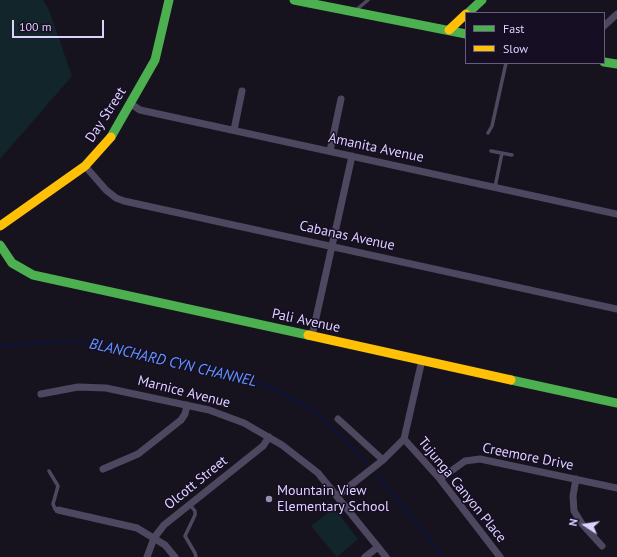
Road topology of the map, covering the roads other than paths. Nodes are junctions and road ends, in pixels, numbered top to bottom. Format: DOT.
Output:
graph roads {
  1 [pos="169,0"];
  2 [pos="294,0"];
  3 [pos="368,0"];
  4 [pos="482,0"];
  5 [pos="354,12"];
  6 [pos="469,12"];
  7 [pos="617,14"];
  8 [pos="465,16"];
  9 [pos="605,25"];
  10 [pos="448,30"];
  11 [pos="465,34"];
  12 [pos="605,62"];
  13 [pos="506,64"];
  14 [pos="617,64"];
  15 [pos="242,91"];
  16 [pos="342,99"];
  17 [pos="130,104"];
  18 [pos="234,130"];
  19 [pos="488,133"];
  20 [pos="330,151"];
  21 [pos="491,151"];
  22 [pos="502,153"];
  23 [pos="512,155"];
  24 [pos="352,156"];
  25 [pos="85,166"];
  26 [pos="495,187"];
  27 [pos="617,214"];
  28 [pos="0,226"];
  29 [pos="0,245"];
  30 [pos="332,246"];
  31 [pos="617,309"];
  32 [pos="312,336"];
  33 [pos="422,360"];
  34 [pos="41,394"];
  35 [pos="617,403"];
  36 [pos="187,405"];
  37 [pos="338,419"];
  38 [pos="269,437"];
  39 [pos="404,439"];
  40 [pos="383,460"];
  41 [pos="103,469"];
  42 [pos="50,471"];
  43 [pos="440,479"];
  44 [pos="576,479"];
  45 [pos="617,488"];
  46 [pos="337,496"];
  47 [pos="190,505"];
  48 [pos="58,510"];
  49 [pos="154,538"];
  50 [pos="602,546"];
  51 [pos="378,547"];
  52 [pos="147,557"];
  53 [pos="175,557"];
  54 [pos="196,557"];
  55 [pos="365,557"];
  56 [pos="386,557"];
  57 [pos="500,557"];
  1 -- 17 [label="street, Day Street"];
  2 -- 5 [label="street"];
  3 -- 5 [label="lane"];
  4 -- 6 [label="street"];
  5 -- 10 [label="street"];
  7 -- 9 [label="street"];
  8 -- 10 [label="street"];
  10 -- 11 [label="street"];
  12 -- 14 [label="street"];
  13 -- 19 [label="lane"];
  15 -- 18 [label="street"];
  16 -- 20 [label="street"];
  17 -- 18 [label="street, Amanita Avenue"];
  17 -- 25 [label="street, Day Street"];
  18 -- 20 [label="street, Amanita Avenue"];
  20 -- 24 [label="street, Amanita Avenue"];
  21 -- 22 [label="lane"];
  22 -- 23 [label="lane"];
  22 -- 26 [label="lane"];
  24 -- 26 [label="street, Amanita Avenue"];
  24 -- 30 [label="street"];
  25 -- 28 [label="street, Day Street"];
  25 -- 30 [label="street, Cabanas Avenue"];
  26 -- 27 [label="street, Amanita Avenue"];
  29 -- 32 [label="street, Pali Avenue"];
  30 -- 31 [label="street, Cabanas Avenue"];
  30 -- 32 [label="street"];
  32 -- 33 [label="street, Pali Avenue"];
  33 -- 35 [label="street, Pali Avenue"];
  33 -- 39 [label="street"];
  34 -- 36 [label="street, Marnice Avenue"];
  36 -- 38 [label="street, Marnice Avenue"];
  36 -- 41 [label="street"];
  37 -- 40 [label="street"];
  38 -- 46 [label="street, Marnice Avenue"];
  38 -- 47 [label="street, Olcott Street"];
  39 -- 40 [label="street"];
  39 -- 43 [label="street, Tujunga Canyon Place"];
  40 -- 46 [label="street"];
  42 -- 48 [label="lane"];
  43 -- 44 [label="street, Creemore Drive"];
  43 -- 57 [label="street, Tujunga Canyon Place"];
  44 -- 45 [label="street, Creemore Drive"];
  44 -- 50 [label="street"];
  46 -- 51 [label="street, Marnice Avenue"];
  47 -- 49 [label="street, Olcott Street"];
  47 -- 54 [label="lane"];
  48 -- 49 [label="street"];
  49 -- 52 [label="street, Olcott Street"];
  49 -- 53 [label="street"];
  51 -- 55 [label="street"];
  51 -- 56 [label="street, Marnice Avenue"];
}
